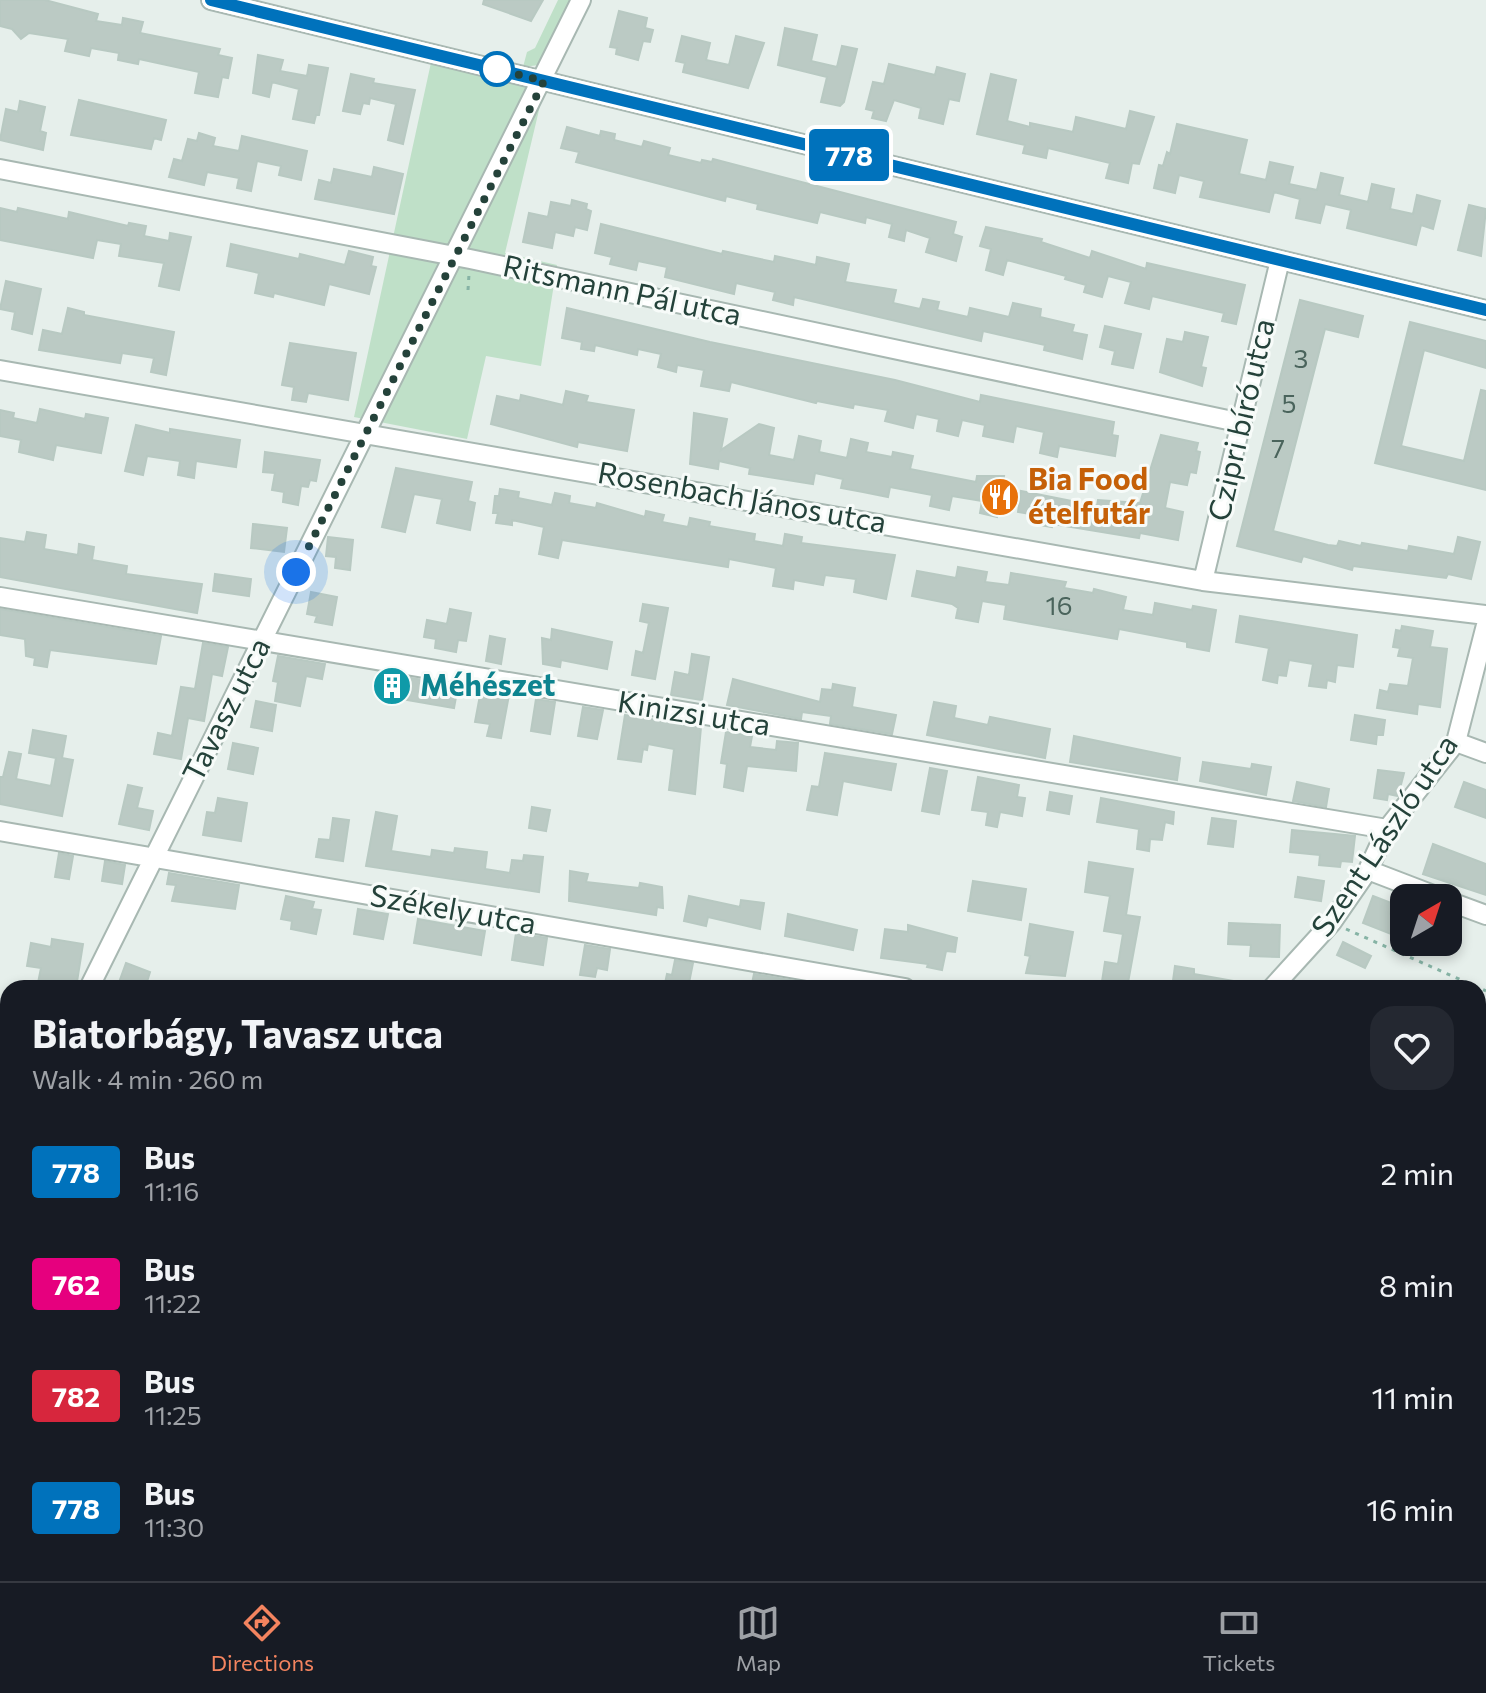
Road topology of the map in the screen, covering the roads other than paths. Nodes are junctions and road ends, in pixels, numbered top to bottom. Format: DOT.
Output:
graph roads {
  1 [pos="211,0"];
  2 [pos="581,0"];
  3 [pos="544,81"];
  4 [pos="0,169"];
  5 [pos="455,257"];
  6 [pos="1280,260"];
  7 [pos="1486,310"];
  8 [pos="0,370"];
  9 [pos="1242,423"];
  10 [pos="367,432"];
  11 [pos="1203,581"];
  12 [pos="0,597"];
  13 [pos="1486,615"];
  14 [pos="1486,625"];
  15 [pos="260,643"];
  16 [pos="1456,742"];
  17 [pos="1486,753"];
  18 [pos="1387,829"];
  19 [pos="0,831"];
  20 [pos="152,858"];
  21 [pos="1368,870"];
  22 [pos="1404,884"];
  23 [pos="1462,906"];
  24 [pos="1486,915"];
  25 [pos="93,980"];
  26 [pos="859,980"];
  27 [pos="1279,980"];
  1 -- 3 [label="street"];
  2 -- 3 [label="street"];
  3 -- 5 [label="street, Tavasz utca"];
  3 -- 6 [label="street"];
  4 -- 5 [label="street, Ritsmann Pál utca"];
  5 -- 9 [label="street, Ritsmann Pál utca"];
  5 -- 10 [label="street, Tavasz utca"];
  6 -- 7 [label="street"];
  6 -- 9 [label="street, Czipri bíró utca"];
  8 -- 10 [label="street, Rosenbach János utca"];
  9 -- 11 [label="street, Czipri bíró utca"];
  10 -- 11 [label="street, Rosenbach János utca"];
  10 -- 15 [label="street, Tavasz utca"];
  11 -- 13 [label="street, Rosenbach János utca"];
  12 -- 15 [label="street, Kinizsi utca"];
  14 -- 16 [label="street, Szent László utca"];
  15 -- 18 [label="street, Kinizsi utca"];
  15 -- 20 [label="street, Tavasz utca"];
  16 -- 17 [label="street"];
  16 -- 18 [label="street, Szent László utca"];
  18 -- 21 [label="street, Szent László utca"];
  19 -- 20 [label="street, Székely utca"];
  20 -- 25 [label="street, Tavasz utca"];
  20 -- 26 [label="street, Székely utca"];
  21 -- 22 [label="street"];
  21 -- 27 [label="street, Szent László utca"];
  23 -- 24 [label="street"];
}
